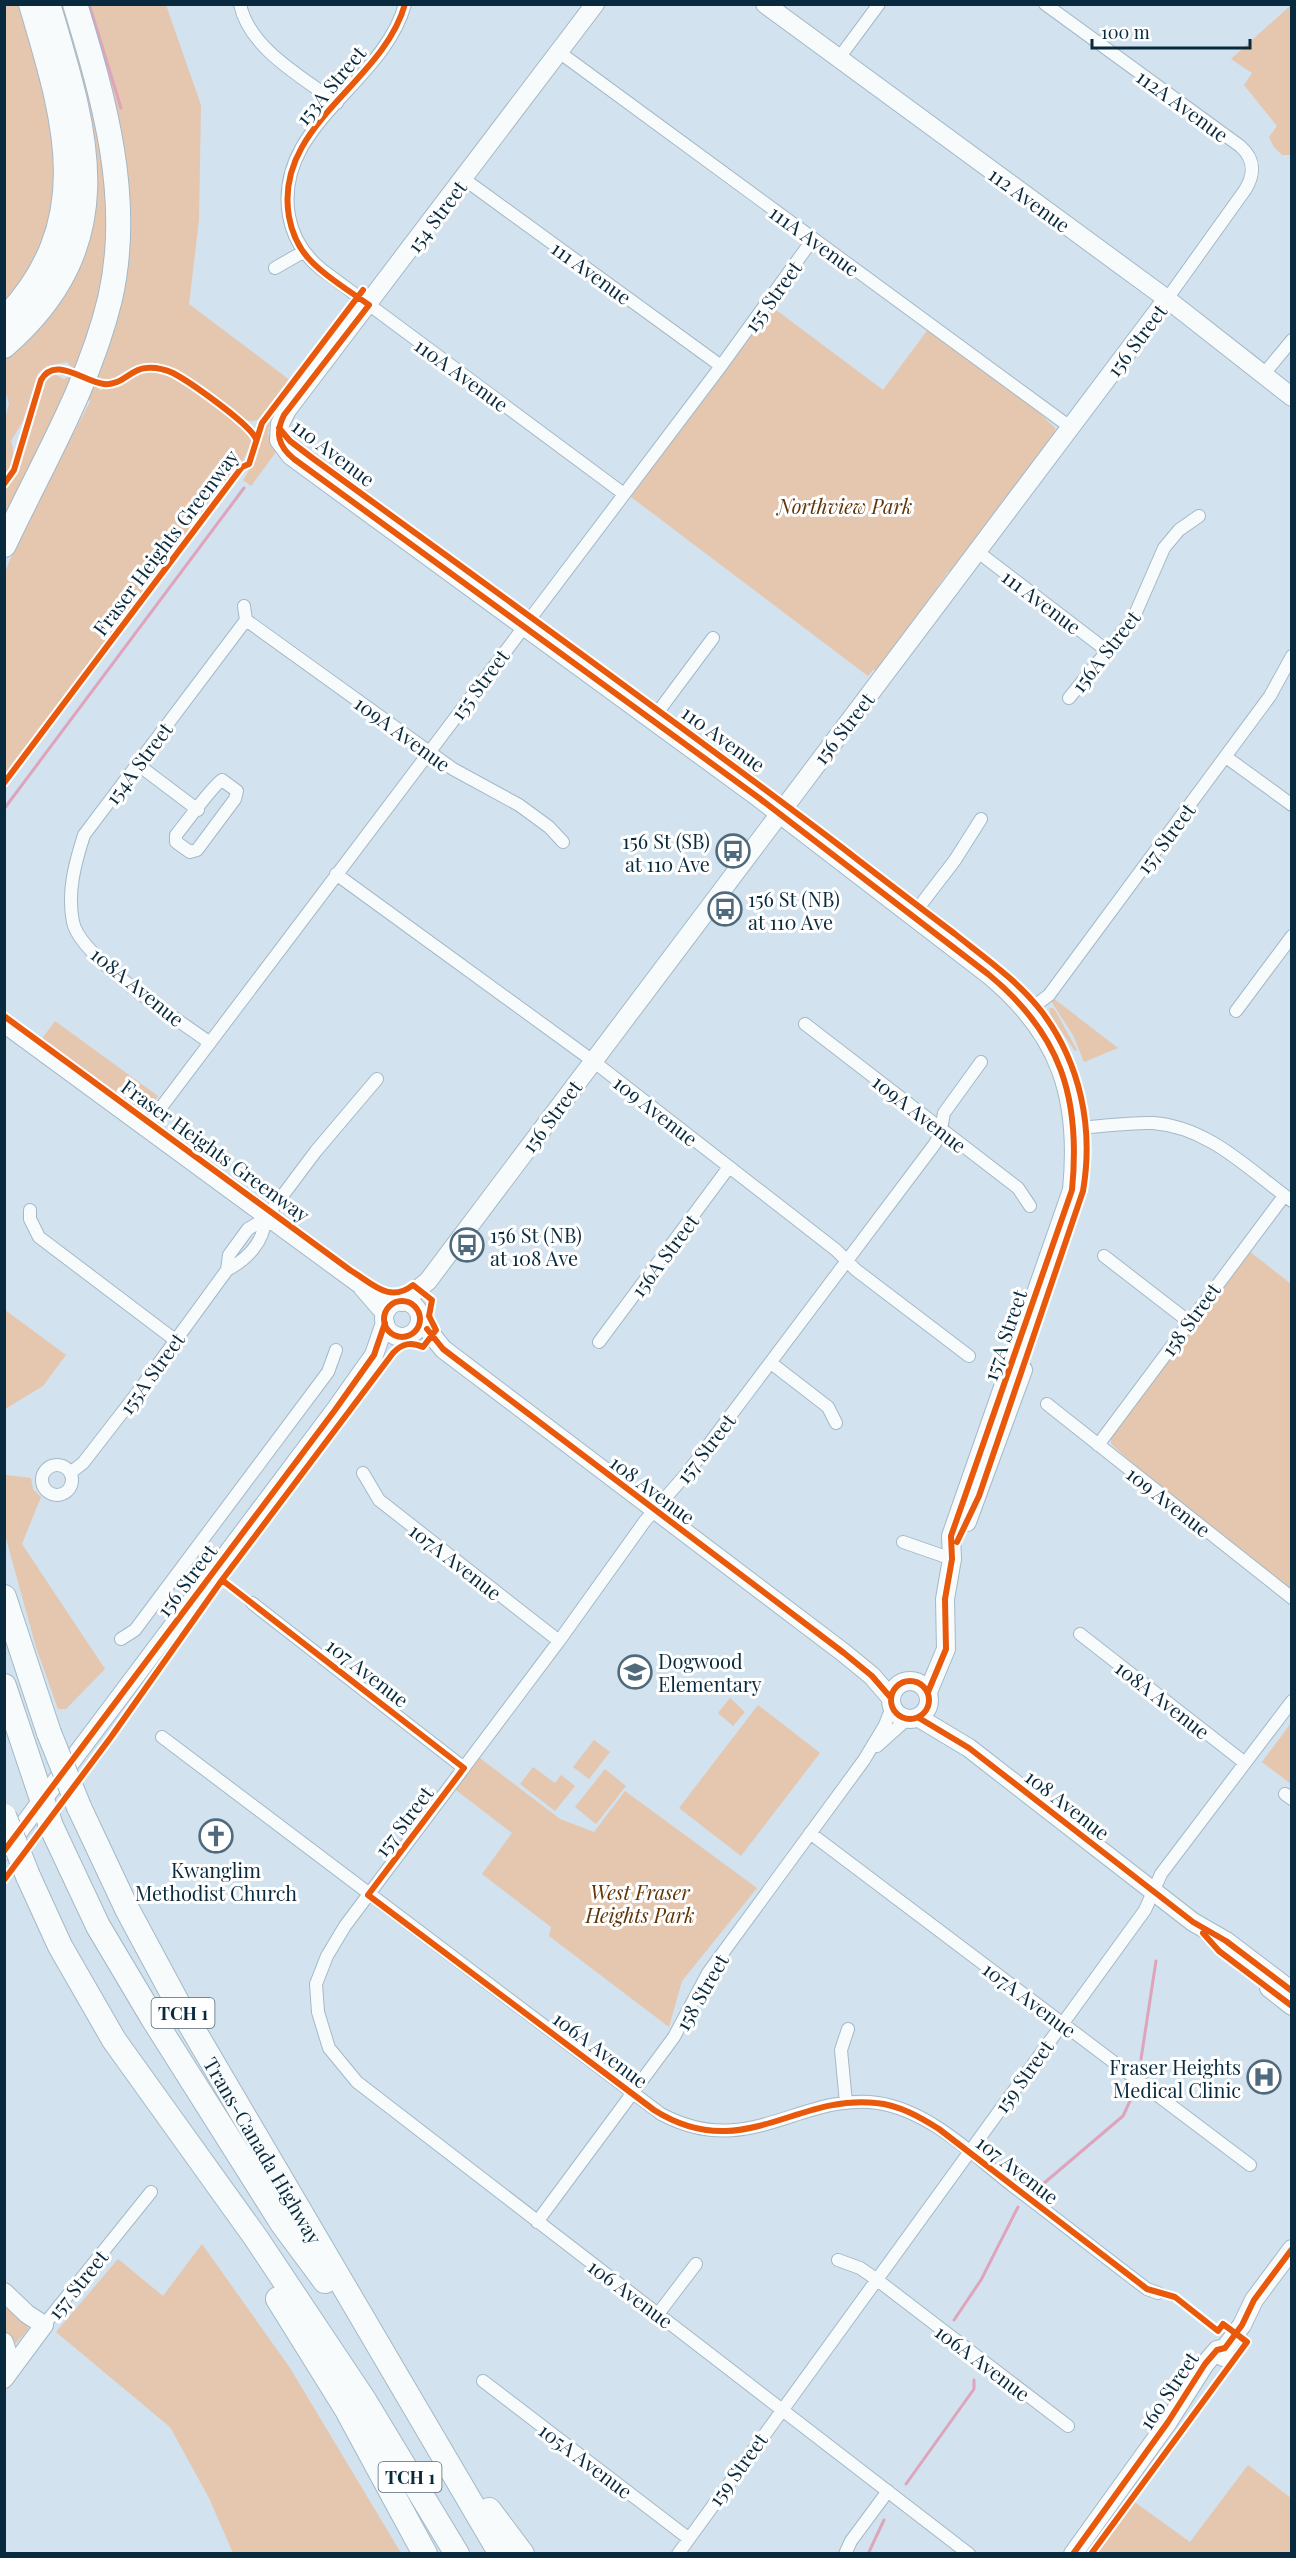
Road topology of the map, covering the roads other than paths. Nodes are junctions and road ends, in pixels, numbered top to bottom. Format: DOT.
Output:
graph roads {
  1 [pos="31,4"];
  2 [pos="48,4"];
  3 [pos="75,4"];
  4 [pos="240,4"];
  5 [pos="405,4"];
  6 [pos="595,4"];
  7 [pos="765,4"];
  8 [pos="879,4"];
  9 [pos="1046,4"];
  10 [pos="560,52"];
  11 [pos="839,58"];
  12 [pos="338,103"];
  13 [pos="1253,171"];
  14 [pos="464,179"];
  15 [pos="290,225"];
  16 [pos="813,239"];
  17 [pos="303,252"];
  18 [pos="275,268"];
  19 [pos="1167,299"];
  20 [pos="369,305"];
  21 [pos="4,320"];
  22 [pos="1292,340"];
  23 [pos="4,346"];
  24 [pos="721,366"];
  25 [pos="1263,375"];
  26 [pos="1292,397"];
  27 [pos="279,428"];
  28 [pos="1070,428"];
  29 [pos="624,494"];
  30 [pos="1199,516"];
  31 [pos="4,545"];
  32 [pos="978,552"];
  33 [pos="244,606"];
  34 [pos="246,620"];
  35 [pos="527,622"];
  36 [pos="712,638"];
  37 [pos="1106,650"];
  38 [pos="1292,656"];
  39 [pos="1069,698"];
  40 [pos="655,715"];
  41 [pos="428,752"];
  42 [pos="1226,757"];
  43 [pos="137,764"];
  44 [pos="1292,805"];
  45 [pos="782,808"];
  46 [pos="198,810"];
  47 [pos="981,819"];
  48 [pos="563,842"];
  49 [pos="336,874"];
  50 [pos="858,874"];
  51 [pos="919,907"];
  52 [pos="73,923"];
  53 [pos="1292,936"];
  54 [pos="1032,1008"];
  55 [pos="1236,1011"];
  56 [pos="805,1024"];
  57 [pos="4,1028"];
  58 [pos="210,1043"];
  59 [pos="593,1061"];
  60 [pos="981,1062"];
  61 [pos="377,1079"];
  62 [pos="1080,1128"];
  63 [pos="144,1130"];
  64 [pos="942,1130"];
  65 [pos="729,1167"];
  66 [pos="1288,1199"];
  67 [pos="1030,1206"];
  68 [pos="30,1210"];
  69 [pos="266,1219"];
  70 [pos="1104,1256"];
  71 [pos="847,1261"];
  72 [pos="428,1281"];
  73 [pos="360,1288"];
  74 [pos="399,1302"];
  75 [pos="419,1316"];
  76 [pos="385,1321"];
  77 [pos="1188,1321"];
  78 [pos="405,1336"];
  79 [pos="175,1340"];
  80 [pos="599,1342"];
  81 [pos="443,1349"];
  82 [pos="336,1350"];
  83 [pos="374,1355"];
  84 [pos="969,1356"];
  85 [pos="771,1363"];
  86 [pos="1047,1404"];
  87 [pos="836,1423"];
  88 [pos="1098,1444"];
  89 [pos="70,1473"];
  90 [pos="363,1473"];
  91 [pos="654,1510"];
  92 [pos="903,1542"];
  93 [pos="952,1554"];
  94 [pos="4,1597"];
  95 [pos="1292,1598"];
  96 [pos="252,1603"];
  97 [pos="1080,1634"];
  98 [pos="946,1635"];
  99 [pos="121,1639"];
  100 [pos="559,1641"];
  101 [pos="843,1653"];
  102 [pos="907,1682"];
  103 [pos="4,1686"];
  104 [pos="1292,1701"];
  105 [pos="891,1703"];
  106 [pos="921,1708"];
  107 [pos="4,1726"];
  108 [pos="162,1737"];
  109 [pos="864,1760"];
  110 [pos="1245,1763"];
  111 [pos="464,1768"];
  112 [pos="38,1808"];
  113 [pos="4,1816"];
  114 [pos="810,1833"];
  115 [pos="4,1851"];
  116 [pos="1153,1891"];
  117 [pos="368,1895"];
  118 [pos="1193,1922"];
  119 [pos="1292,1991"];
  120 [pos="1292,2006"];
  121 [pos="318,2012"];
  122 [pos="1062,2023"];
  123 [pos="848,2029"];
  124 [pos="141,2081"];
  125 [pos="633,2093"];
  126 [pos="846,2103"];
  127 [pos="968,2152"];
  128 [pos="1250,2165"];
  129 [pos="151,2192"];
  130 [pos="537,2222"];
  131 [pos="1292,2248"];
  132 [pos="838,2260"];
  133 [pos="696,2264"];
  134 [pos="1292,2270"];
  135 [pos="876,2279"];
  136 [pos="4,2292"];
  137 [pos="1158,2293"];
  138 [pos="658,2314"];
  139 [pos="44,2325"];
  140 [pos="1242,2325"];
  141 [pos="4,2342"];
  142 [pos="8,2373"];
  143 [pos="397,2379"];
  144 [pos="483,2381"];
  145 [pos="364,2400"];
  146 [pos="781,2408"];
  147 [pos="1068,2426"];
  148 [pos="435,2444"];
  149 [pos="888,2491"];
  150 [pos="688,2538"];
  151 [pos="425,2553"];
  152 [pos="457,2553"];
  153 [pos="501,2553"];
  154 [pos="522,2553"];
  155 [pos="678,2553"];
  156 [pos="845,2553"];
  157 [pos="969,2553"];
  158 [pos="1072,2553"];
  1 -- 21 [label="highway"];
  2 -- 23 [label="highway"];
  3 -- 31 [label="highway"];
  4 -- 12 [label="street"];
  5 -- 12 [label="street, 153A Street"];
  6 -- 10 [label="street, 154 Street"];
  7 -- 11 [label="street, 112 Avenue"];
  8 -- 11 [label="street"];
  9 -- 13 [label="street, 112A Avenue"];
  10 -- 14 [label="street, 154 Street"];
  10 -- 16 [label="street, 111A Avenue"];
  11 -- 19 [label="street, 112 Avenue"];
  12 -- 15 [label="street, 153A Street"];
  13 -- 19 [label="street, 156 Street"];
  14 -- 20 [label="street, 154 Street"];
  14 -- 24 [label="street, 111 Avenue"];
  15 -- 17 [label="street, 110A Avenue"];
  16 -- 24 [label="street, 155 Street"];
  16 -- 28 [label="street, 111A Avenue"];
  17 -- 18 [label="street"];
  17 -- 20 [label="street, 110A Avenue"];
  19 -- 25 [label="street, 112 Avenue"];
  19 -- 28 [label="street, 156 Street"];
  20 -- 27 [label="street, 154 Street"];
  20 -- 29 [label="street, 110A Avenue"];
  22 -- 25 [label="street"];
  24 -- 29 [label="street, 155 Street"];
  25 -- 26 [label="street, 112 Avenue"];
  27 -- 35 [label="street, 110 Avenue"];
  28 -- 32 [label="street, 156 Street"];
  29 -- 35 [label="street, 155 Street"];
  30 -- 37 [label="street, 156A Street"];
  32 -- 37 [label="street, 111 Avenue"];
  32 -- 45 [label="street, 156 Street"];
  33 -- 34 [label="street"];
  34 -- 41 [label="street, 109A Avenue"];
  34 -- 43 [label="street, 154A Street"];
  35 -- 40 [label="street, 110 Avenue"];
  35 -- 41 [label="street, 155 Street"];
  36 -- 40 [label="street"];
  37 -- 39 [label="street, 156A Street"];
  38 -- 42 [label="street, 157 Street"];
  40 -- 45 [label="street, 110 Avenue"];
  41 -- 48 [label="street, 109A Avenue"];
  41 -- 49 [label="street, 155 Street"];
  42 -- 44 [label="street"];
  42 -- 54 [label="street, 157 Street"];
  43 -- 46 [label="street"];
  43 -- 52 [label="street, 154A Street"];
  45 -- 50 [label="street, 110 Avenue"];
  45 -- 51 [label="street, 110 Avenue"];
  45 -- 59 [label="street, 156 Street"];
  46 -- 46 [label="street"];
  47 -- 51 [label="street"];
  49 -- 58 [label="street, 155 Street"];
  49 -- 59 [label="street, 109 Avenue"];
  50 -- 51 [label="street"];
  50 -- 54 [label="street, 110 Avenue"];
  51 -- 54 [label="street, 110 Avenue"];
  52 -- 58 [label="street, 108A Avenue"];
  53 -- 55 [label="street"];
  54 -- 62 [label="street, 110 Avenue"];
  56 -- 64 [label="street, 109A Avenue"];
  57 -- 63 [label="street"];
  58 -- 63 [label="street, 155 Street"];
  59 -- 65 [label="street, 109 Avenue"];
  59 -- 72 [label="street, 156 Street"];
  60 -- 64 [label="street, 157 Street"];
  61 -- 69 [label="street, 155A Street"];
  62 -- 66 [label="street"];
  62 -- 93 [label="street, 157A Street"];
  63 -- 69 [label="street"];
  64 -- 67 [label="street, 109A Avenue"];
  64 -- 71 [label="street, 157 Street"];
  65 -- 71 [label="street, 109 Avenue"];
  65 -- 80 [label="street, 156A Street"];
  66 -- 77 [label="street, 158 Street"];
  68 -- 79 [label="street"];
  69 -- 73 [label="street"];
  69 -- 79 [label="street, 155A Street"];
  70 -- 77 [label="street"];
  71 -- 84 [label="street, 109 Avenue"];
  71 -- 85 [label="street, 157 Street"];
  72 -- 74 [label="street, 156 Street"];
  72 -- 75 [label="street, 156 Street"];
  73 -- 74 [label="street"];
  73 -- 76 [label="street"];
  74 -- 75 [label="street"];
  74 -- 76 [label="street"];
  75 -- 78 [label="street"];
  75 -- 81 [label="street, 108 Avenue"];
  76 -- 78 [label="street"];
  76 -- 83 [label="street, 156 Street"];
  77 -- 88 [label="street, 158 Street"];
  78 -- 81 [label="street, 108 Avenue"];
  78 -- 83 [label="street, 156 Street"];
  79 -- 89 [label="street, 155A Street"];
  81 -- 91 [label="street, 108 Avenue"];
  82 -- 99 [label="street, 156 Street"];
  83 -- 112 [label="street, 156 Street"];
  85 -- 87 [label="street"];
  85 -- 91 [label="street, 157 Street"];
  86 -- 88 [label="street, 109 Avenue"];
  88 -- 95 [label="street, 109 Avenue"];
  90 -- 100 [label="street, 107A Avenue"];
  91 -- 100 [label="street, 157 Street"];
  91 -- 101 [label="street, 108 Avenue"];
  92 -- 93 [label="street"];
  93 -- 98 [label="street, 157A Street"];
  94 -- 143 [label="highway, Trans-Canada Highway / TCH 1, bridge"];
  96 -- 111 [label="street, 107 Avenue"];
  97 -- 110 [label="street, 108A Avenue"];
  98 -- 102 [label="street, 157A Street"];
  98 -- 106 [label="street, 157A Street"];
  100 -- 111 [label="street, 157 Street"];
  101 -- 102 [label="street, 108 Avenue"];
  101 -- 105 [label="street, 108 Avenue"];
  102 -- 105 [label="street"];
  102 -- 106 [label="street"];
  103 -- 112 [label="highway"];
  104 -- 110 [label="street, 159 Street"];
  105 -- 106 [label="street"];
  105 -- 109 [label="street, 158 Street"];
  106 -- 109 [label="street, 158 Street"];
  106 -- 116 [label="street, 108 Avenue"];
  107 -- 112 [label="highway"];
  108 -- 117 [label="street, 106A Avenue"];
  109 -- 114 [label="street, 158 Street"];
  110 -- 116 [label="street, 159 Street"];
  111 -- 117 [label="street, 157 Street"];
  112 -- 115 [label="street, 156 Street"];
  112 -- 143 [label="highway"];
  112 -- 145 [label="highway"];
  113 -- 124 [label="highway, TCH 1, bridge"];
  114 -- 122 [label="street, 107A Avenue"];
  114 -- 125 [label="street, 158 Street"];
  116 -- 118 [label="street, 108 Avenue"];
  116 -- 122 [label="street, 159 Street"];
  117 -- 121 [label="street, 157 Street"];
  117 -- 125 [label="street, 106A Avenue"];
  118 -- 119 [label="street, 108 Avenue"];
  118 -- 120 [label="street, 108 Avenue"];
  121 -- 130 [label="street, 106 Avenue"];
  122 -- 127 [label="street, 159 Street"];
  122 -- 128 [label="street, 107A Avenue"];
  123 -- 126 [label="street"];
  124 -- 145 [label="highway, TCH 1"];
  124 -- 151 [label="highway"];
  125 -- 126 [label="street, 106A Avenue"];
  125 -- 130 [label="street, 158 Street"];
  126 -- 127 [label="street, 107 Avenue"];
  127 -- 135 [label="street, 159 Street"];
  127 -- 137 [label="street, 107 Avenue"];
  129 -- 139 [label="street, 157 Street"];
  130 -- 138 [label="street, 106 Avenue"];
  131 -- 140 [label="street, 160 Street"];
  132 -- 135 [label="street, 106A Avenue"];
  133 -- 138 [label="street"];
  134 -- 140 [label="street, 160 Street"];
  135 -- 146 [label="street, 159 Street"];
  135 -- 147 [label="street, 106A Avenue"];
  136 -- 139 [label="street"];
  138 -- 146 [label="street, 106 Avenue"];
  139 -- 142 [label="street, 157 Street"];
  140 -- 158 [label="street, 160 Street"];
  141 -- 142 [label="street"];
  143 -- 148 [label="highway, Trans-Canada Highway / TCH 1"];
  144 -- 150 [label="street, 105A Avenue"];
  145 -- 152 [label="highway, TCH 1"];
  146 -- 149 [label="street, 106 Avenue"];
  146 -- 150 [label="street, 159 Street"];
  148 -- 153 [label="highway, Trans-Canada Highway / TCH 1"];
  148 -- 154 [label="highway"];
  149 -- 156 [label="street"];
  149 -- 157 [label="street, 106 Avenue"];
  150 -- 155 [label="street, 159 Street"];
}
